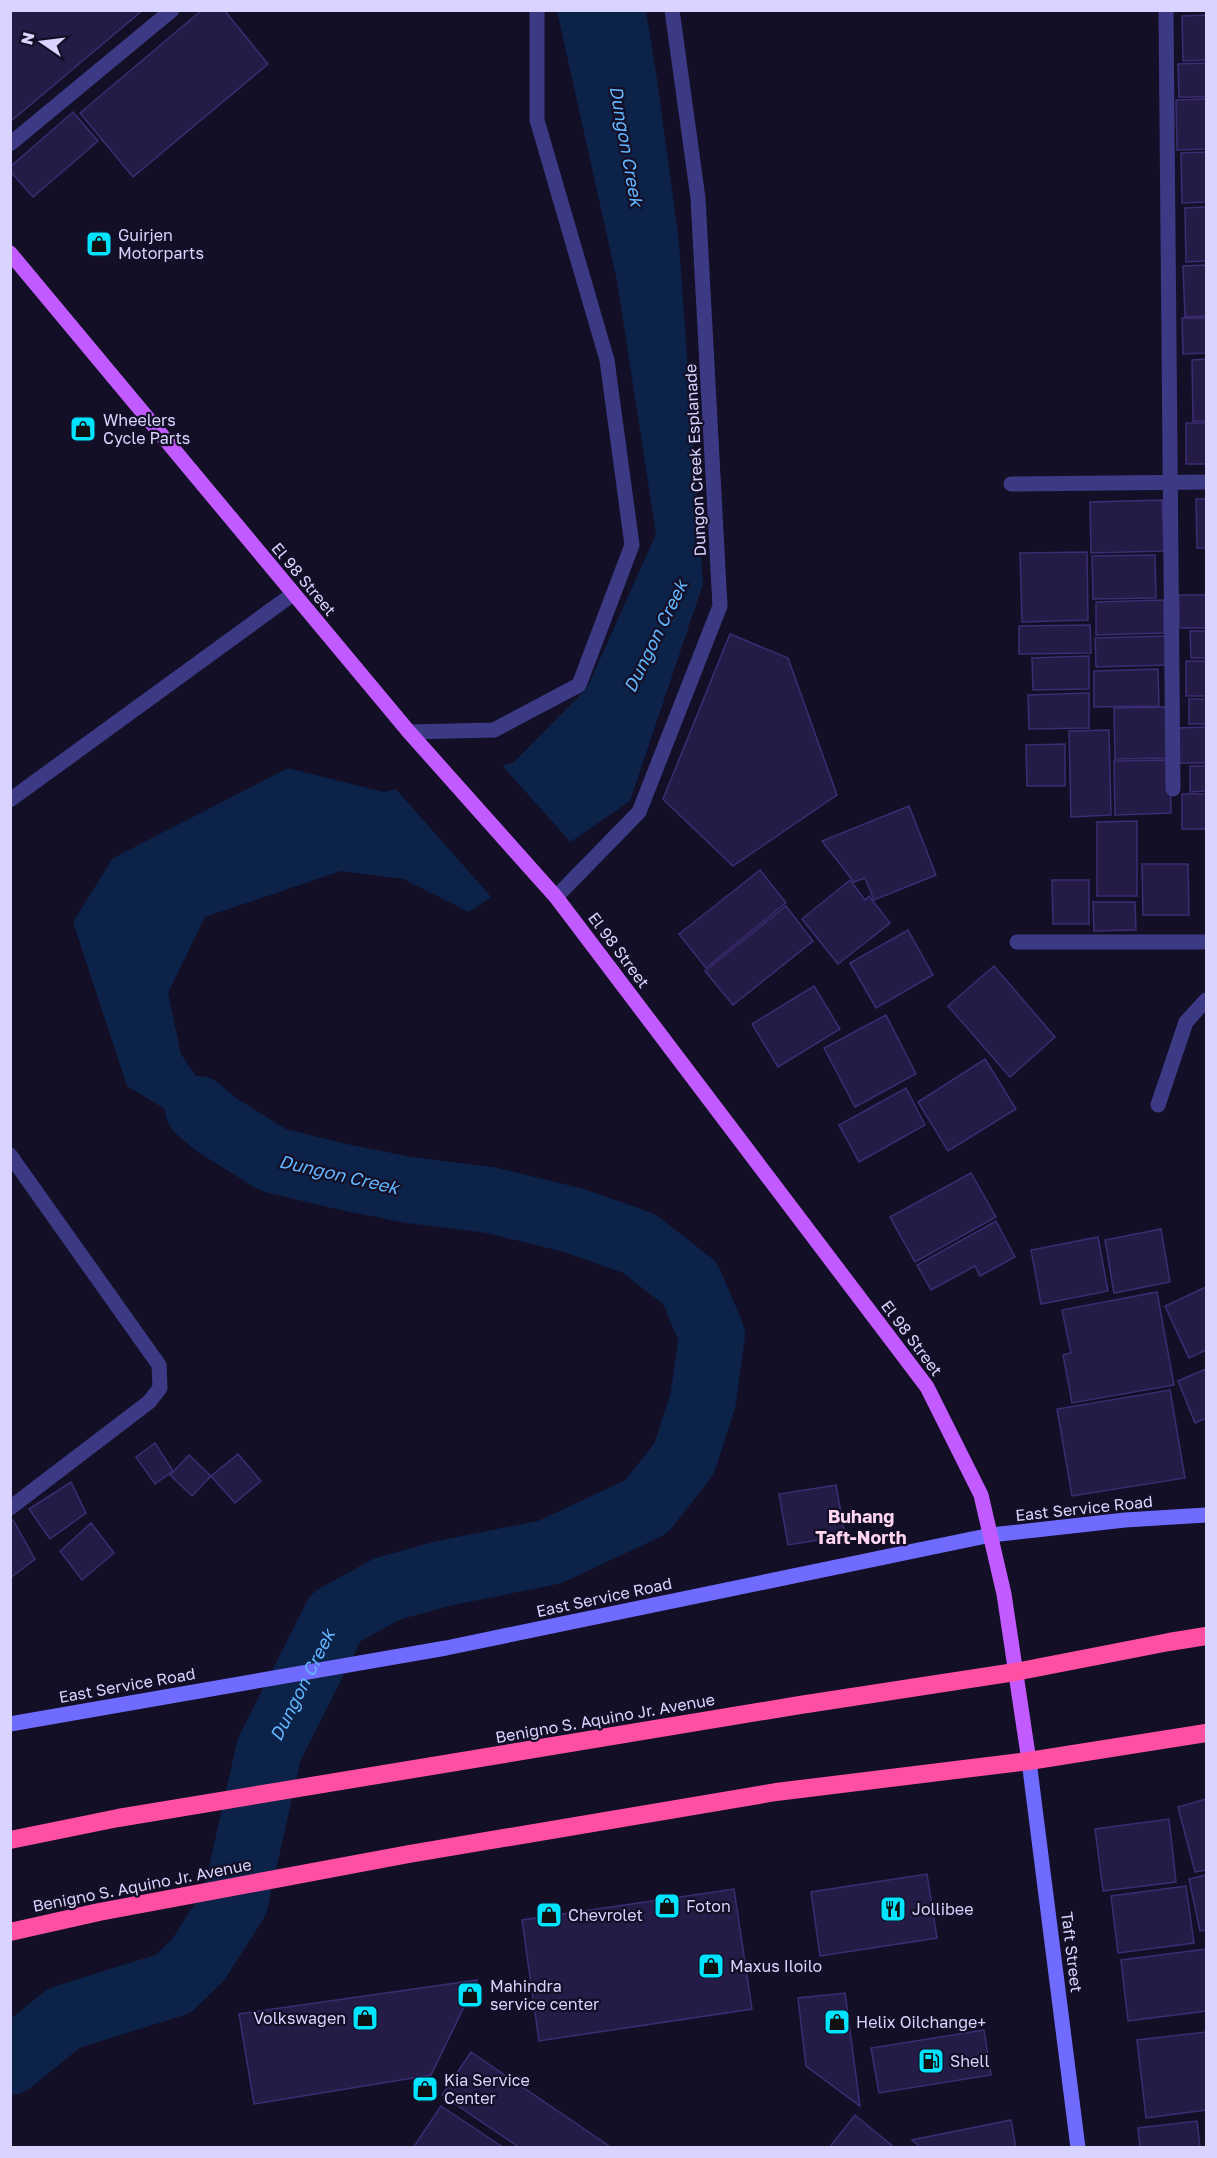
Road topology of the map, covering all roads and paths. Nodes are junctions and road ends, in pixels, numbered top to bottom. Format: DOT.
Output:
graph roads {
  1 [pos="172,10"];
  2 [pos="537,10"];
  3 [pos="672,10"];
  4 [pos="1166,10"];
  5 [pos="10,144"];
  6 [pos="10,253"];
  7 [pos="1206,482"];
  8 [pos="1170,483"];
  9 [pos="1011,484"];
  10 [pos="293,594"];
  11 [pos="410,732"];
  12 [pos="1173,789"];
  13 [pos="10,800"];
  14 [pos="556,897"];
  15 [pos="1017,942"];
  16 [pos="1206,942"];
  17 [pos="1206,1000"];
  18 [pos="1158,1105"];
  19 [pos="12,1159"];
  20 [pos="10,1508"];
  21 [pos="1206,1515"];
  22 [pos="991,1535"];
  23 [pos="1206,1636"];
  24 [pos="1015,1672"];
  25 [pos="10,1724"];
  26 [pos="1206,1733"];
  27 [pos="1029,1761"];
  28 [pos="10,1840"];
  29 [pos="10,1932"];
  30 [pos="1078,2148"];
  1 -- 5 [label="street"];
  2 -- 11 [label="street"];
  3 -- 14 [label="street, Dungon Creek Esplanade"];
  4 -- 8 [label="street"];
  6 -- 10 [label="main road, El 98 Street"];
  7 -- 8 [label="street"];
  8 -- 9 [label="street"];
  8 -- 12 [label="street"];
  10 -- 11 [label="main road, El 98 Street"];
  10 -- 13 [label="street"];
  11 -- 14 [label="main road, El 98 Street"];
  14 -- 22 [label="main road, El 98 Street"];
  15 -- 16 [label="street"];
  17 -- 18 [label="street"];
  19 -- 20 [label="street"];
  21 -- 22 [label="street, East Service Road"];
  22 -- 24 [label="main road, El 98 Street"];
  22 -- 25 [label="street, East Service Road"];
  23 -- 24 [label="highway, Benigno S. Aquino Jr. Avenue"];
  24 -- 27 [label="main road, El 98 Street"];
  24 -- 28 [label="highway, Benigno S. Aquino Jr. Avenue"];
  26 -- 27 [label="highway, Benigno S. Aquino Jr. Avenue"];
  27 -- 29 [label="highway, Benigno S. Aquino Jr. Avenue"];
  27 -- 30 [label="street, Taft Street"];
}
